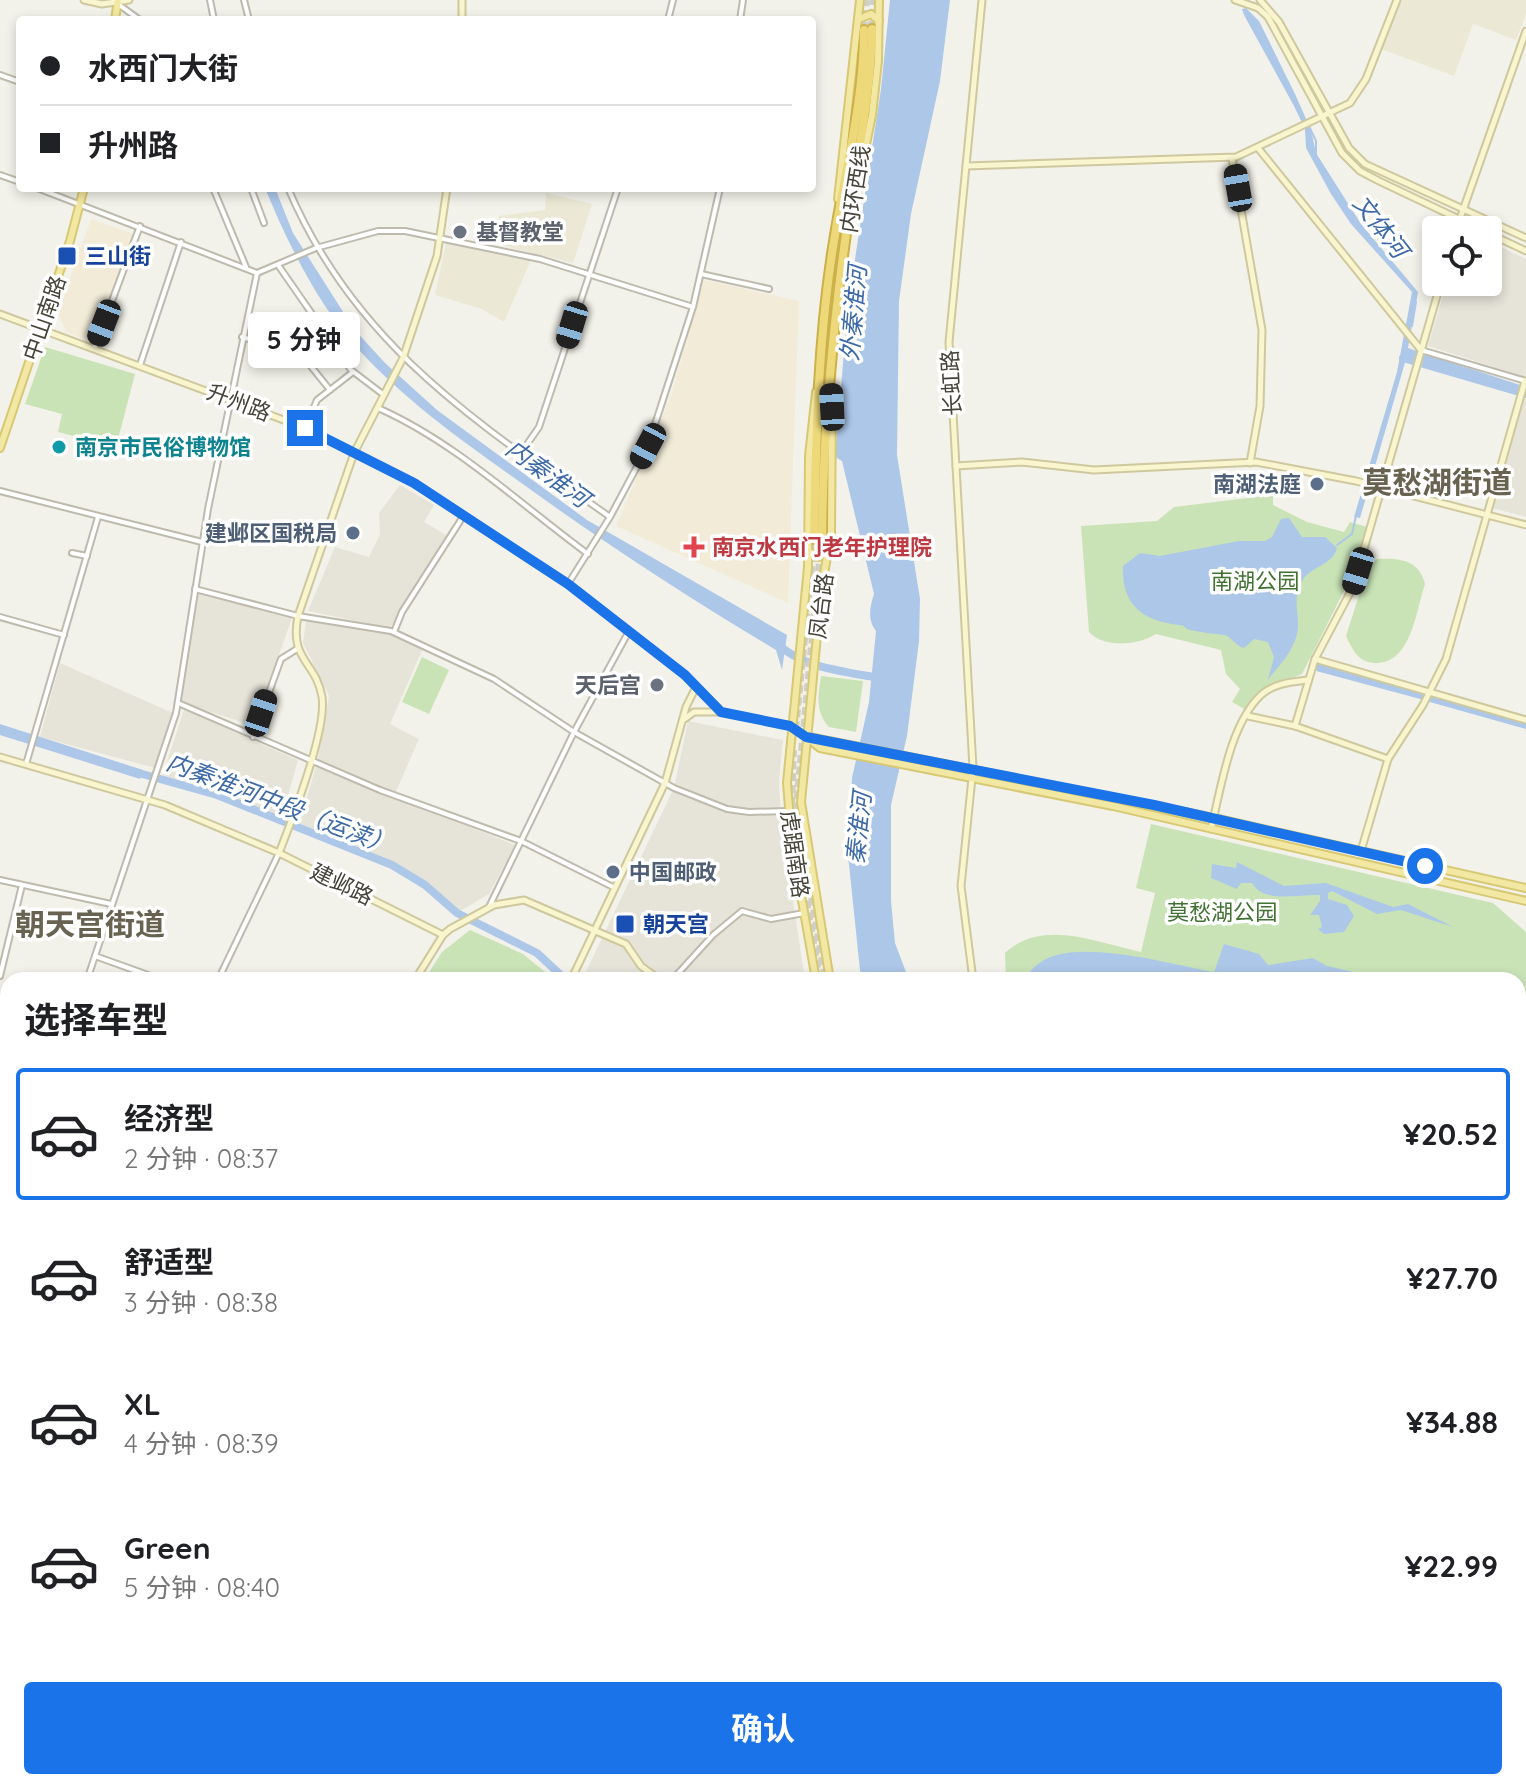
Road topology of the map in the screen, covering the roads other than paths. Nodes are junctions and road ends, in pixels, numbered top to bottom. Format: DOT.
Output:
graph roads {
  1 [pos="84,0"];
  2 [pos="129,0"];
  3 [pos="860,0"];
  4 [pos="879,0"];
  5 [pos="982,0"];
  6 [pos="1235,0"];
  7 [pos="1397,0"];
  8 [pos="119,1"];
  9 [pos="1264,1"];
  10 [pos="136,16"];
  11 [pos="857,21"];
  12 [pos="879,21"];
  13 [pos="1526,31"];
  14 [pos="1331,114"];
  15 [pos="1324,118"];
  16 [pos="1258,148"];
  17 [pos="1232,158"];
  18 [pos="966,166"];
  19 [pos="48,192"];
  20 [pos="83,192"];
  21 [pos="215,192"];
  22 [pos="252,192"];
  23 [pos="290,192"];
  24 [pos="446,192"];
  25 [pos="617,192"];
  26 [pos="719,192"];
  27 [pos="80,203"];
  28 [pos="1462,208"];
  29 [pos="1453,216"];
  30 [pos="1460,216"];
  31 [pos="264,223"];
  32 [pos="140,226"];
  33 [pos="849,226"];
  34 [pos="835,233"];
  35 [pos="440,238"];
  36 [pos="1526,238"];
  37 [pos="1502,240"];
  38 [pos="181,242"];
  39 [pos="316,248"];
  40 [pos="1526,251"];
  41 [pos="278,265"];
  42 [pos="246,268"];
  43 [pos="257,273"];
  44 [pos="588,274"];
  45 [pos="701,274"];
  46 [pos="769,289"];
  47 [pos="1437,296"];
  48 [pos="693,307"];
  49 [pos="0,314"];
  50 [pos="310,325"];
  51 [pos="40,331"];
  52 [pos="242,337"];
  53 [pos="289,339"];
  54 [pos="94,349"];
  55 [pos="1421,352"];
  56 [pos="403,358"];
  57 [pos="140,365"];
  58 [pos="353,372"];
  59 [pos="831,379"];
  60 [pos="818,381"];
  61 [pos="1525,383"];
  62 [pos="330,390"];
  63 [pos="384,395"];
  64 [pos="232,398"];
  65 [pos="378,408"];
  66 [pos="305,428"];
  67 [pos="0,448"];
  68 [pos="354,453"];
  69 [pos="521,453"];
  70 [pos="1250,463"];
  71 [pos="956,466"];
  72 [pos="1382,488"];
  73 [pos="0,491"];
  74 [pos="464,515"];
  75 [pos="1487,515"];
  76 [pos="98,517"];
  77 [pos="609,519"];
  78 [pos="1526,525"];
  79 [pos="202,542"];
  80 [pos="829,549"];
  81 [pos="808,551"];
  82 [pos="72,553"];
  83 [pos="588,554"];
  84 [pos="87,556"];
  85 [pos="568,584"];
  86 [pos="195,589"];
  87 [pos="298,616"];
  88 [pos="0,617"];
  89 [pos="629,631"];
  90 [pos="394,632"];
  91 [pos="64,635"];
  92 [pos="297,649"];
  93 [pos="1315,659"];
  94 [pos="1308,680"];
  95 [pos="695,689"];
  96 [pos="1429,692"];
  97 [pos="178,703"];
  98 [pos="721,712"];
  99 [pos="1248,716"];
  100 [pos="1526,720"];
  101 [pos="682,721"];
  102 [pos="790,726"];
  103 [pos="1295,726"];
  104 [pos="574,732"];
  105 [pos="253,737"];
  106 [pos="806,737"];
  107 [pos="0,757"];
  108 [pos="1388,759"];
  109 [pos="310,761"];
  110 [pos="26,765"];
  111 [pos="787,768"];
  112 [pos="973,768"];
  113 [pos="802,769"];
  114 [pos="971,780"];
  115 [pos="665,783"];
  116 [pos="148,800"];
  117 [pos="787,811"];
  118 [pos="1214,818"];
  119 [pos="1211,829"];
  120 [pos="521,841"];
  121 [pos="1361,851"];
  122 [pos="279,853"];
  123 [pos="0,880"];
  124 [pos="22,885"];
  125 [pos="617,888"];
  126 [pos="1526,888"];
  127 [pos="1526,901"];
  128 [pos="112,905"];
  129 [pos="489,907"];
  130 [pos="804,913"];
  131 [pos="594,933"];
  132 [pos="443,935"];
  133 [pos="95,956"];
  134 [pos="1,972"];
  135 [pos="90,972"];
  136 [pos="140,972"];
  137 [pos="222,972"];
  138 [pos="420,972"];
  139 [pos="576,972"];
  140 [pos="649,972"];
  141 [pos="679,972"];
  142 [pos="815,972"];
  143 [pos="829,972"];
  144 [pos="972,972"];
  1 -- 8 [label="street"];
  2 -- 8 [label="street"];
  3 -- 11 [label="main road"];
  4 -- 12 [label="main road"];
  5 -- 18 [label="street, 长虹路"];
  6 -- 15 [label="street"];
  7 -- 14 [label="street"];
  8 -- 10 [label="street"];
  9 -- 14 [label="street"];
  11 -- 12 [label="main road"];
  11 -- 34 [label="main road"];
  12 -- 33 [label="main road"];
  13 -- 28 [label="street"];
  14 -- 15 [label="street"];
  14 -- 28 [label="street"];
  15 -- 16 [label="street"];
  15 -- 29 [label="street"];
  16 -- 17 [label="street"];
  16 -- 55 [label="street"];
  17 -- 18 [label="street"];
  17 -- 70 [label="street"];
  18 -- 71 [label="street, 长虹路"];
  19 -- 27 [label="street"];
  20 -- 27 [label="main road, 中山南路"];
  21 -- 42 [label="street"];
  22 -- 31 [label="street"];
  23 -- 39 [label="street"];
  24 -- 35 [label="street"];
  25 -- 44 [label="street"];
  26 -- 45 [label="street"];
  27 -- 32 [label="street"];
  27 -- 51 [label="main road, 中山南路"];
  28 -- 30 [label="street"];
  28 -- 36 [label="street"];
  32 -- 38 [label="street"];
  32 -- 54 [label="street"];
  33 -- 34 [label="highway, 内环西线"];
  33 -- 59 [label="highway, 内环西线"];
  34 -- 60 [label="highway, 内环西线"];
  35 -- 39 [label="street"];
  35 -- 44 [label="street"];
  35 -- 56 [label="street"];
  37 -- 40 [label="street"];
  38 -- 42 [label="street"];
  38 -- 57 [label="street"];
  39 -- 41 [label="street"];
  39 -- 56 [label="street"];
  41 -- 43 [label="street"];
  41 -- 58 [label="street"];
  42 -- 43 [label="street"];
  43 -- 52 [label="street"];
  44 -- 48 [label="street"];
  44 -- 69 [label="street"];
  45 -- 46 [label="street"];
  45 -- 48 [label="street"];
  47 -- 55 [label="street"];
  48 -- 77 [label="street"];
  49 -- 51 [label="street, 升州路"];
  50 -- 53 [label="street"];
  51 -- 54 [label="street, 升州路"];
  51 -- 67 [label="main road, 中山南路"];
  52 -- 53 [label="street"];
  52 -- 64 [label="street"];
  53 -- 62 [label="street"];
  54 -- 57 [label="street, 升州路"];
  55 -- 61 [label="street"];
  55 -- 72 [label="street"];
  56 -- 63 [label="street"];
  56 -- 69 [label="street"];
  57 -- 64 [label="street, 升州路"];
  58 -- 62 [label="street"];
  58 -- 63 [label="street"];
  59 -- 60 [label="highway, 内环西线"];
  59 -- 80 [label="main road, 凤台路"];
  60 -- 81 [label="main road, 凤台路"];
  61 -- 75 [label="street"];
  62 -- 66 [label="street"];
  63 -- 65 [label="street"];
  64 -- 66 [label="street, 升州路"];
  64 -- 79 [label="street"];
  65 -- 68 [label="street"];
  65 -- 83 [label="street"];
  66 -- 68 [label="street, 升州路"];
  68 -- 74 [label="street, 升州路"];
  68 -- 87 [label="street"];
  69 -- 77 [label="street"];
  70 -- 71 [label="street"];
  70 -- 72 [label="street"];
  71 -- 112 [label="street, 长虹路"];
  72 -- 75 [label="street"];
  72 -- 93 [label="street"];
  73 -- 76 [label="street"];
  74 -- 85 [label="street, 升州路"];
  74 -- 90 [label="street"];
  75 -- 78 [label="street"];
  75 -- 96 [label="street"];
  76 -- 79 [label="street"];
  76 -- 84 [label="street"];
  77 -- 83 [label="street"];
  79 -- 86 [label="street"];
  80 -- 81 [label="main road"];
  80 -- 106 [label="main road, 凤台路"];
  81 -- 102 [label="main road, 凤台路"];
  82 -- 84 [label="street"];
  83 -- 85 [label="street"];
  84 -- 91 [label="street"];
  85 -- 89 [label="street, 升州路"];
  86 -- 87 [label="street"];
  86 -- 97 [label="street"];
  87 -- 90 [label="street"];
  87 -- 92 [label="street"];
  88 -- 91 [label="street"];
  89 -- 95 [label="street, 升州路"];
  89 -- 104 [label="street"];
  90 -- 104 [label="street"];
  91 -- 110 [label="street"];
  92 -- 105 [label="street"];
  92 -- 109 [label="street"];
  93 -- 94 [label="street"];
  93 -- 96 [label="street"];
  94 -- 99 [label="street"];
  94 -- 103 [label="street"];
  95 -- 98 [label="street, 升州路"];
  95 -- 101 [label="street"];
  96 -- 100 [label="street"];
  96 -- 108 [label="street"];
  97 -- 105 [label="street"];
  97 -- 116 [label="street"];
  98 -- 101 [label="street"];
  98 -- 102 [label="street"];
  99 -- 103 [label="street"];
  99 -- 118 [label="street"];
  101 -- 115 [label="street"];
  102 -- 106 [label="street"];
  102 -- 111 [label="main road, 虎踞南路"];
  103 -- 108 [label="street"];
  104 -- 115 [label="street"];
  104 -- 120 [label="street"];
  105 -- 109 [label="street"];
  106 -- 112 [label="main road"];
  106 -- 113 [label="main road, 虎踞南路"];
  106 -- 114 [label="main road"];
  107 -- 110 [label="street, 建邺路"];
  108 -- 121 [label="street"];
  109 -- 120 [label="street"];
  109 -- 122 [label="street"];
  110 -- 116 [label="street, 建邺路"];
  111 -- 113 [label="main road"];
  111 -- 117 [label="main road, 虎踞南路"];
  112 -- 114 [label="street, 长虹路"];
  112 -- 118 [label="main road"];
  113 -- 143 [label="main road, 虎踞南路"];
  114 -- 119 [label="main road"];
  114 -- 144 [label="street, 长虹路"];
  115 -- 117 [label="street"];
  115 -- 125 [label="street"];
  116 -- 122 [label="street, 建邺路"];
  116 -- 128 [label="street"];
  117 -- 130 [label="main road, 虎踞南路"];
  118 -- 119 [label="street"];
  118 -- 121 [label="main road"];
  119 -- 127 [label="main road"];
  120 -- 125 [label="street"];
  120 -- 129 [label="street"];
  121 -- 126 [label="main road"];
  122 -- 132 [label="street, 建邺路"];
  122 -- 137 [label="street"];
  123 -- 124 [label="street"];
  124 -- 128 [label="street"];
  124 -- 134 [label="street"];
  125 -- 131 [label="street"];
  128 -- 133 [label="street"];
  129 -- 131 [label="street"];
  129 -- 132 [label="street"];
  130 -- 141 [label="street"];
  130 -- 142 [label="main road, 虎踞南路"];
  131 -- 139 [label="street"];
  131 -- 140 [label="street"];
  132 -- 138 [label="street"];
  133 -- 135 [label="street"];
  133 -- 136 [label="street"];
}
